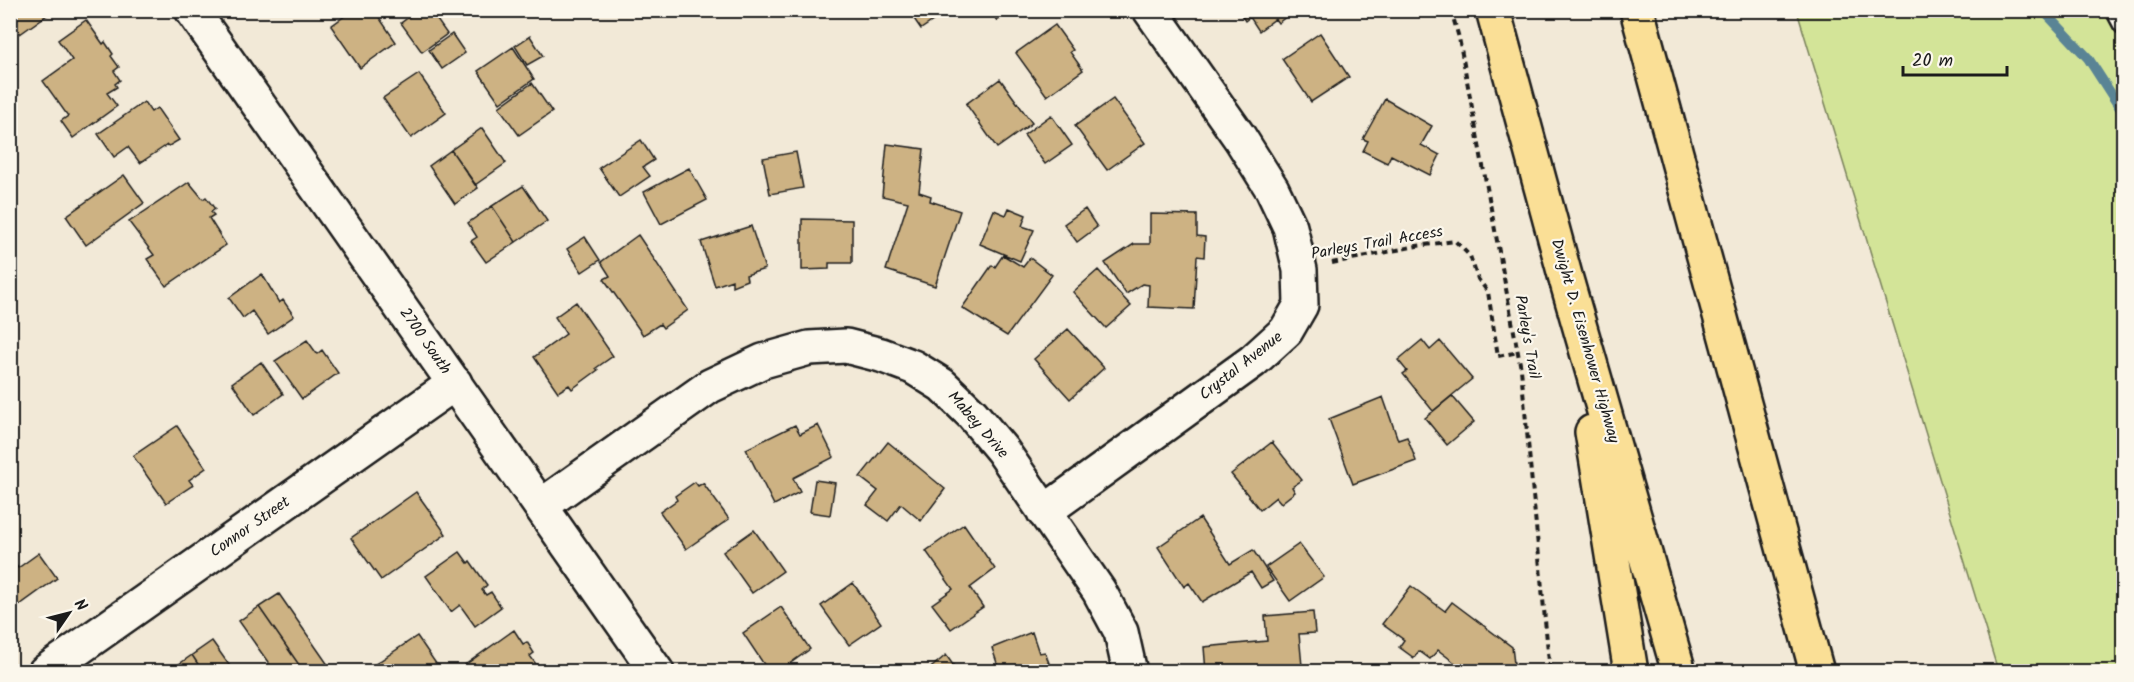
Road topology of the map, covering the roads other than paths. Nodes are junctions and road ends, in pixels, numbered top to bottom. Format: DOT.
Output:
graph roads {
  1 [pos="192,10"];
  2 [pos="1150,10"];
  3 [pos="1493,10"];
  4 [pos="1637,10"];
  5 [pos="2116,10"];
  6 [pos="2124,23"];
  7 [pos="1566,279"];
  8 [pos="455,383"];
  9 [pos="541,506"];
  10 [pos="1044,512"];
  11 [pos="45,672"];
  12 [pos="657,672"];
  13 [pos="1130,672"];
  14 [pos="1631,672"];
  15 [pos="1679,672"];
  16 [pos="1817,672"];
  1 -- 8 [label="street, 2700 South"];
  2 -- 10 [label="street, Crystal Avenue"];
  3 -- 7 [label="highway, Dwight D. Eisenhower Highway"];
  4 -- 16 [label="highway"];
  5 -- 6 [label="lane"];
  7 -- 14 [label="highway"];
  7 -- 15 [label="highway, Dwight D. Eisenhower Highway"];
  8 -- 9 [label="street, 2700 South"];
  8 -- 11 [label="street, Connor Street"];
  9 -- 10 [label="street, Mabey Drive"];
  9 -- 12 [label="street, 2700 South"];
  10 -- 13 [label="street, Mabey Drive"];
}
